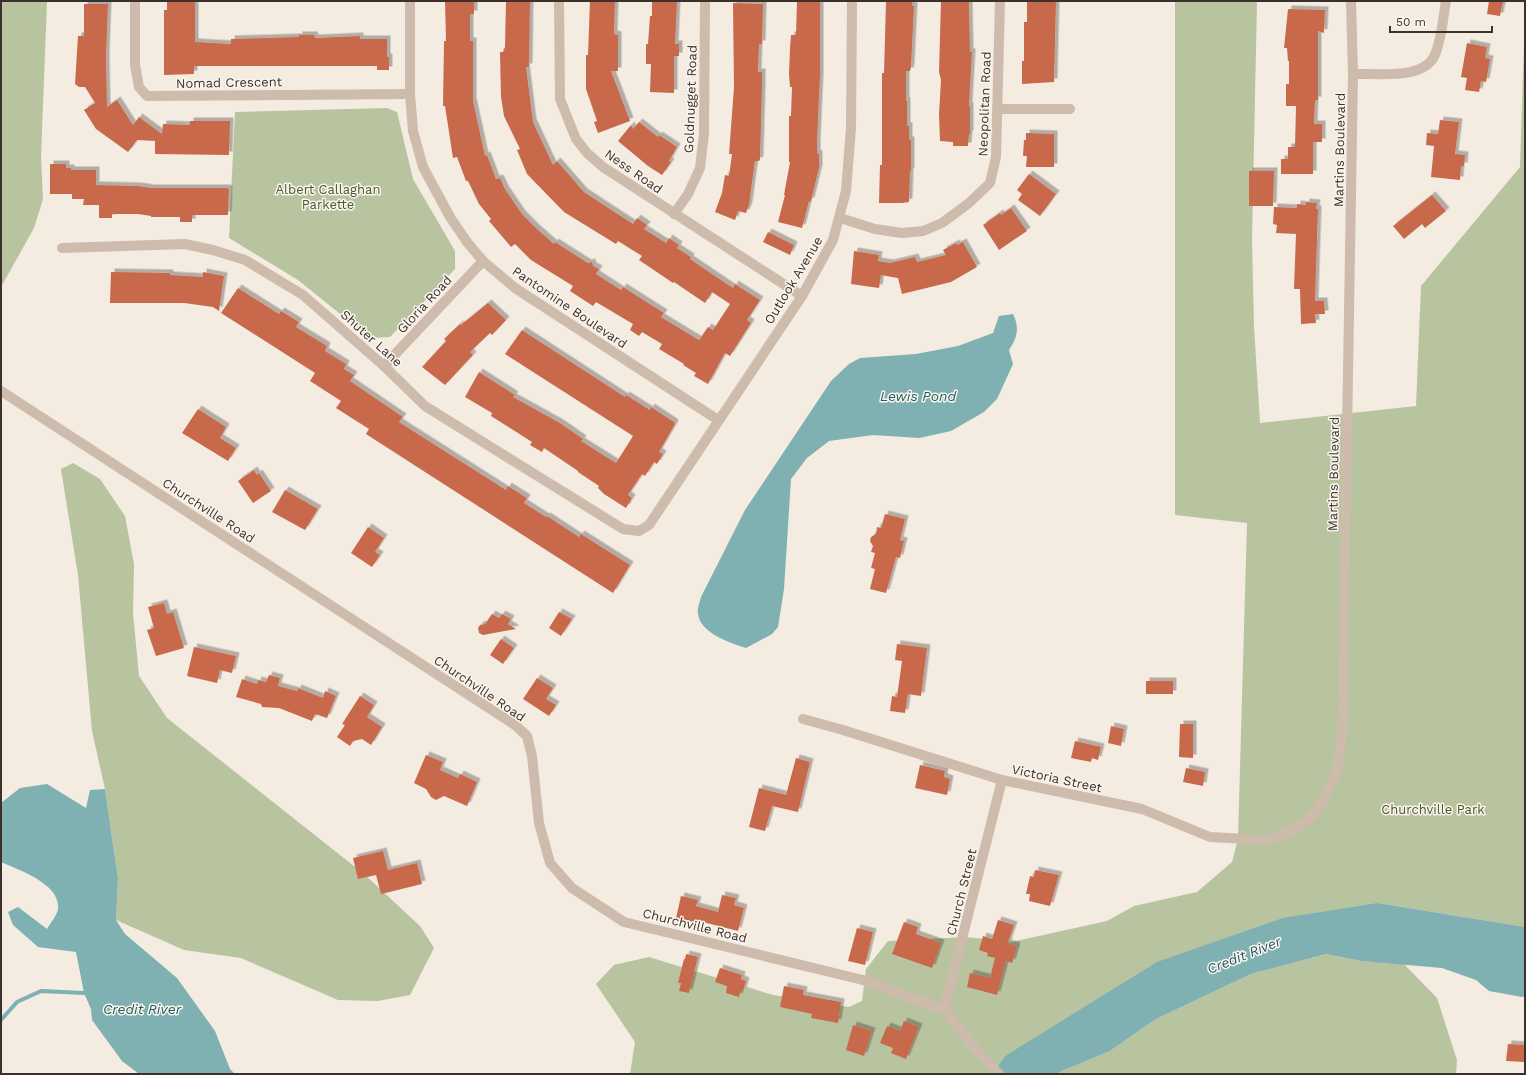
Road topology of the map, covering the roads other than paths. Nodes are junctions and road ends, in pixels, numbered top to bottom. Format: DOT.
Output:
graph roads {
  1 [pos="135,1"];
  2 [pos="410,1"];
  3 [pos="559,1"];
  4 [pos="705,1"];
  5 [pos="852,1"];
  6 [pos="1000,1"];
  7 [pos="1351,1"];
  8 [pos="1446,1"];
  9 [pos="1353,74"];
  10 [pos="410,94"];
  11 [pos="1070,109"];
  12 [pos="998,110"];
  13 [pos="674,214"];
  14 [pos="840,218"];
  15 [pos="62,248"];
  16 [pos="483,261"];
  17 [pos="802,296"];
  18 [pos="384,366"];
  19 [pos="1,391"];
  20 [pos="718,420"];
  21 [pos="639,530"];
  22 [pos="803,719"];
  23 [pos="1002,780"];
  24 [pos="1266,840"];
  25 [pos="944,1010"];
  26 [pos="999,1074"];
  1 -- 10 [label="street, Nomad Crescent"];
  2 -- 10 [label="street, Pantomine Boulevard"];
  3 -- 13 [label="street, Ness Road"];
  4 -- 13 [label="street, Goldnugget Road"];
  5 -- 14 [label="street, Outlook Avenue"];
  6 -- 12 [label="street, Neopolitan Road"];
  7 -- 9 [label="street, Martins Boulevard"];
  8 -- 9 [label="street"];
  9 -- 24 [label="street, Martins Boulevard"];
  10 -- 16 [label="street, Pantomine Boulevard"];
  11 -- 12 [label="street"];
  12 -- 14 [label="street, Neopolitan Road"];
  13 -- 17 [label="street, Ness Road"];
  14 -- 17 [label="street, Outlook Avenue"];
  15 -- 18 [label="street, Shuter Lane"];
  16 -- 18 [label="street, Gloria Road"];
  16 -- 20 [label="street, Pantomine Boulevard"];
  17 -- 20 [label="street, Outlook Avenue"];
  18 -- 21 [label="street, Shuter Lane"];
  19 -- 25 [label="street, Churchville Road"];
  20 -- 21 [label="street, Outlook Avenue"];
  22 -- 23 [label="street, Victoria Street"];
  23 -- 24 [label="street, Victoria Street"];
  23 -- 25 [label="street, Church Street"];
  25 -- 26 [label="street"];
}
